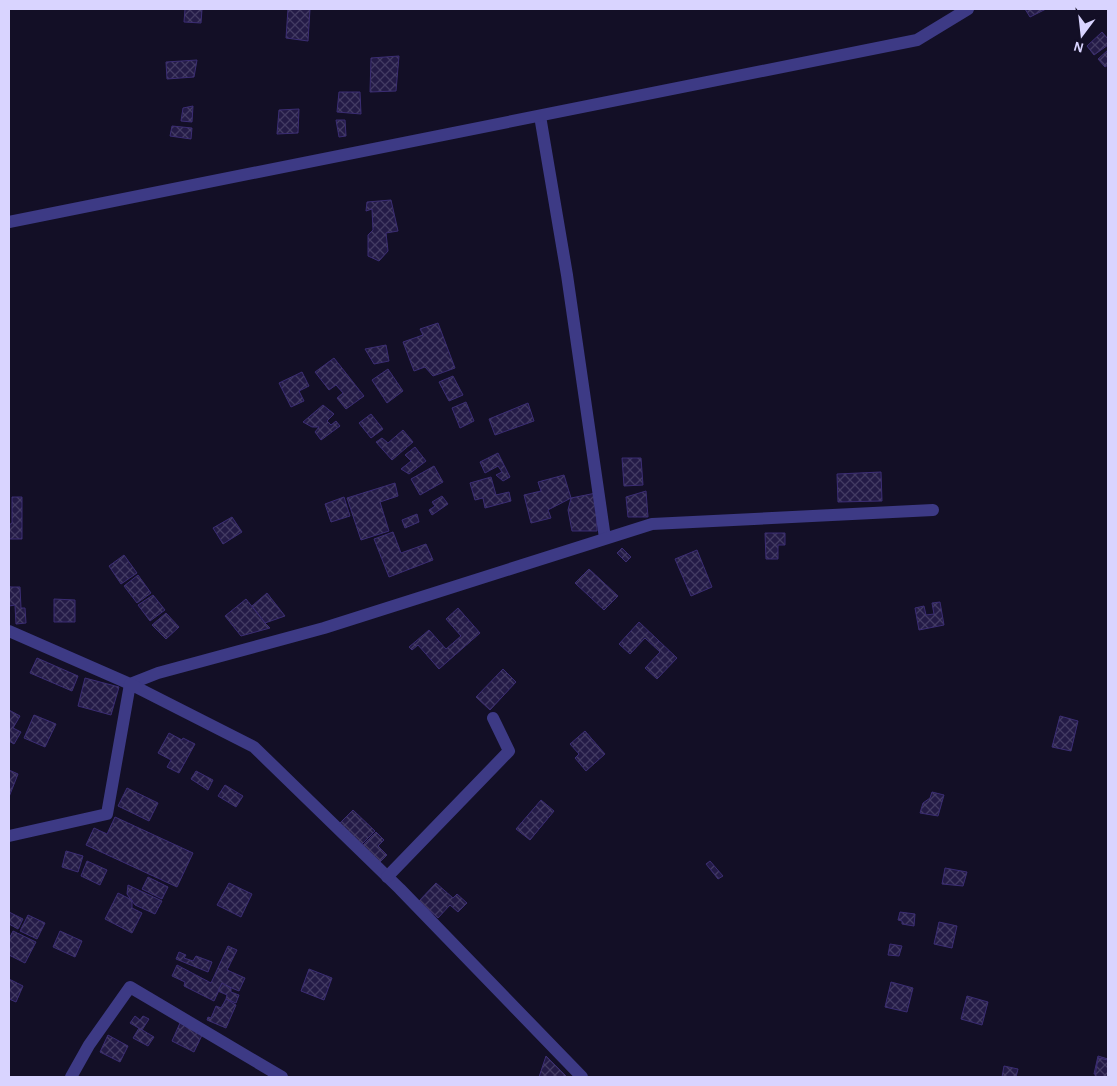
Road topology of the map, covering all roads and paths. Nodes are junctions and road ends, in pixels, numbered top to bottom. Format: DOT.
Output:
graph roads {
  1 [pos="968,9"];
  2 [pos="540,116"];
  3 [pos="9,222"];
  4 [pos="933,510"];
  5 [pos="605,538"];
  6 [pos="9,631"];
  7 [pos="130,684"];
  8 [pos="493,718"];
  9 [pos="9,836"];
  10 [pos="387,877"];
  11 [pos="70,1077"];
  12 [pos="282,1077"];
  13 [pos="582,1077"];
  1 -- 2 [label="street"];
  2 -- 3 [label="street"];
  2 -- 5 [label="street"];
  4 -- 5 [label="street"];
  5 -- 7 [label="street"];
  6 -- 7 [label="street"];
  7 -- 9 [label="street"];
  7 -- 10 [label="street"];
  8 -- 10 [label="street"];
  10 -- 13 [label="street"];
  11 -- 12 [label="street"];
}
